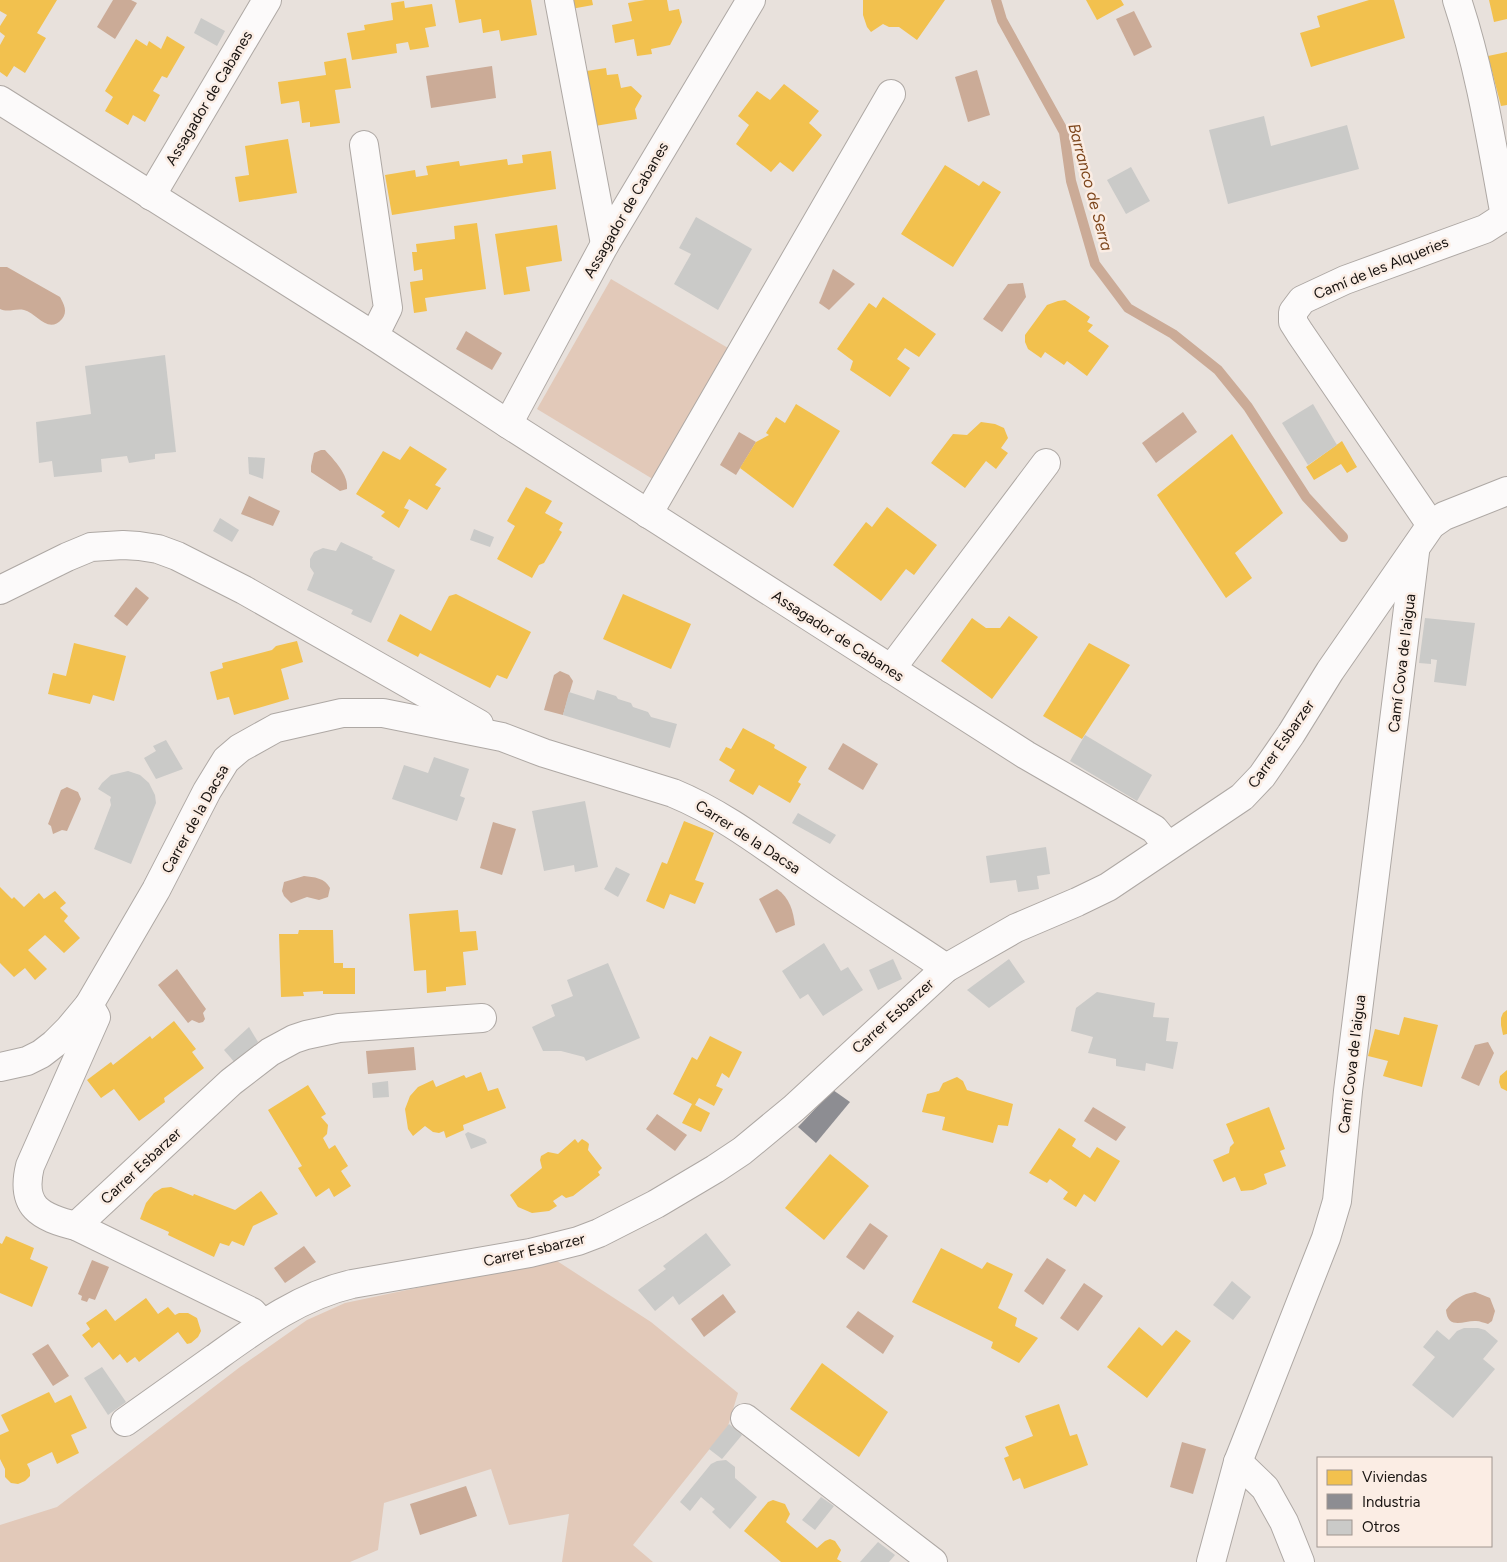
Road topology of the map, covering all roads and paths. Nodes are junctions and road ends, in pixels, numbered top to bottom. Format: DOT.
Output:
graph roads {
  1 [pos="267,0"];
  2 [pos="560,0"];
  3 [pos="751,0"];
  4 [pos="1457,0"];
  5 [pos="891,94"];
  6 [pos="0,100"];
  7 [pos="364,145"];
  8 [pos="151,196"];
  9 [pos="605,244"];
  10 [pos="374,336"];
  11 [pos="508,424"];
  12 [pos="1046,463"];
  13 [pos="1507,491"];
  14 [pos="648,514"];
  15 [pos="1431,525"];
  16 [pos="1416,548"];
  17 [pos="0,590"];
  18 [pos="891,669"];
  19 [pos="502,737"];
  20 [pos="1168,846"];
  21 [pos="946,968"];
  22 [pos="89,1006"];
  23 [pos="482,1018"];
  24 [pos="0,1067"];
  25 [pos="76,1226"];
  26 [pos="262,1324"];
  27 [pos="745,1418"];
  28 [pos="125,1422"];
  29 [pos="1238,1462"];
  30 [pos="934,1562"];
  31 [pos="1211,1562"];
  32 [pos="1300,1562"];
  1 -- 8 [label="street, Assagador de Cabanes"];
  2 -- 9 [label="street"];
  3 -- 9 [label="street, Assagador de Cabanes"];
  4 -- 15 [label="street, Camí de les Alqueries"];
  5 -- 14 [label="street"];
  6 -- 8 [label="street, Assagador de Cabanes"];
  7 -- 10 [label="street"];
  8 -- 10 [label="street, Assagador de Cabanes"];
  9 -- 11 [label="street, Assagador de Cabanes"];
  10 -- 11 [label="street, Assagador de Cabanes"];
  11 -- 14 [label="street, Assagador de Cabanes"];
  12 -- 18 [label="street"];
  13 -- 15 [label="street"];
  14 -- 18 [label="street, Assagador de Cabanes"];
  15 -- 16 [label="street, Carrer Esbarzer"];
  16 -- 20 [label="street, Carrer Esbarzer"];
  16 -- 29 [label="street, Camí Cova de l'aigua"];
  17 -- 19 [label="street, Carrer de la Dacsa"];
  18 -- 20 [label="street, Assagador de Cabanes"];
  19 -- 21 [label="street, Carrer de la Dacsa"];
  19 -- 22 [label="street, Carrer de la Dacsa"];
  20 -- 21 [label="street, Carrer Esbarzer"];
  21 -- 26 [label="street, Carrer Esbarzer"];
  22 -- 24 [label="street, Carrer de la Dacsa"];
  22 -- 25 [label="street"];
  23 -- 25 [label="street, Carrer Esbarzer"];
  25 -- 26 [label="street"];
  26 -- 28 [label="street, Carrer Esbarzer"];
  27 -- 30 [label="street"];
  29 -- 31 [label="street, Camí Cova de l'aigua"];
  29 -- 32 [label="street"];
}
